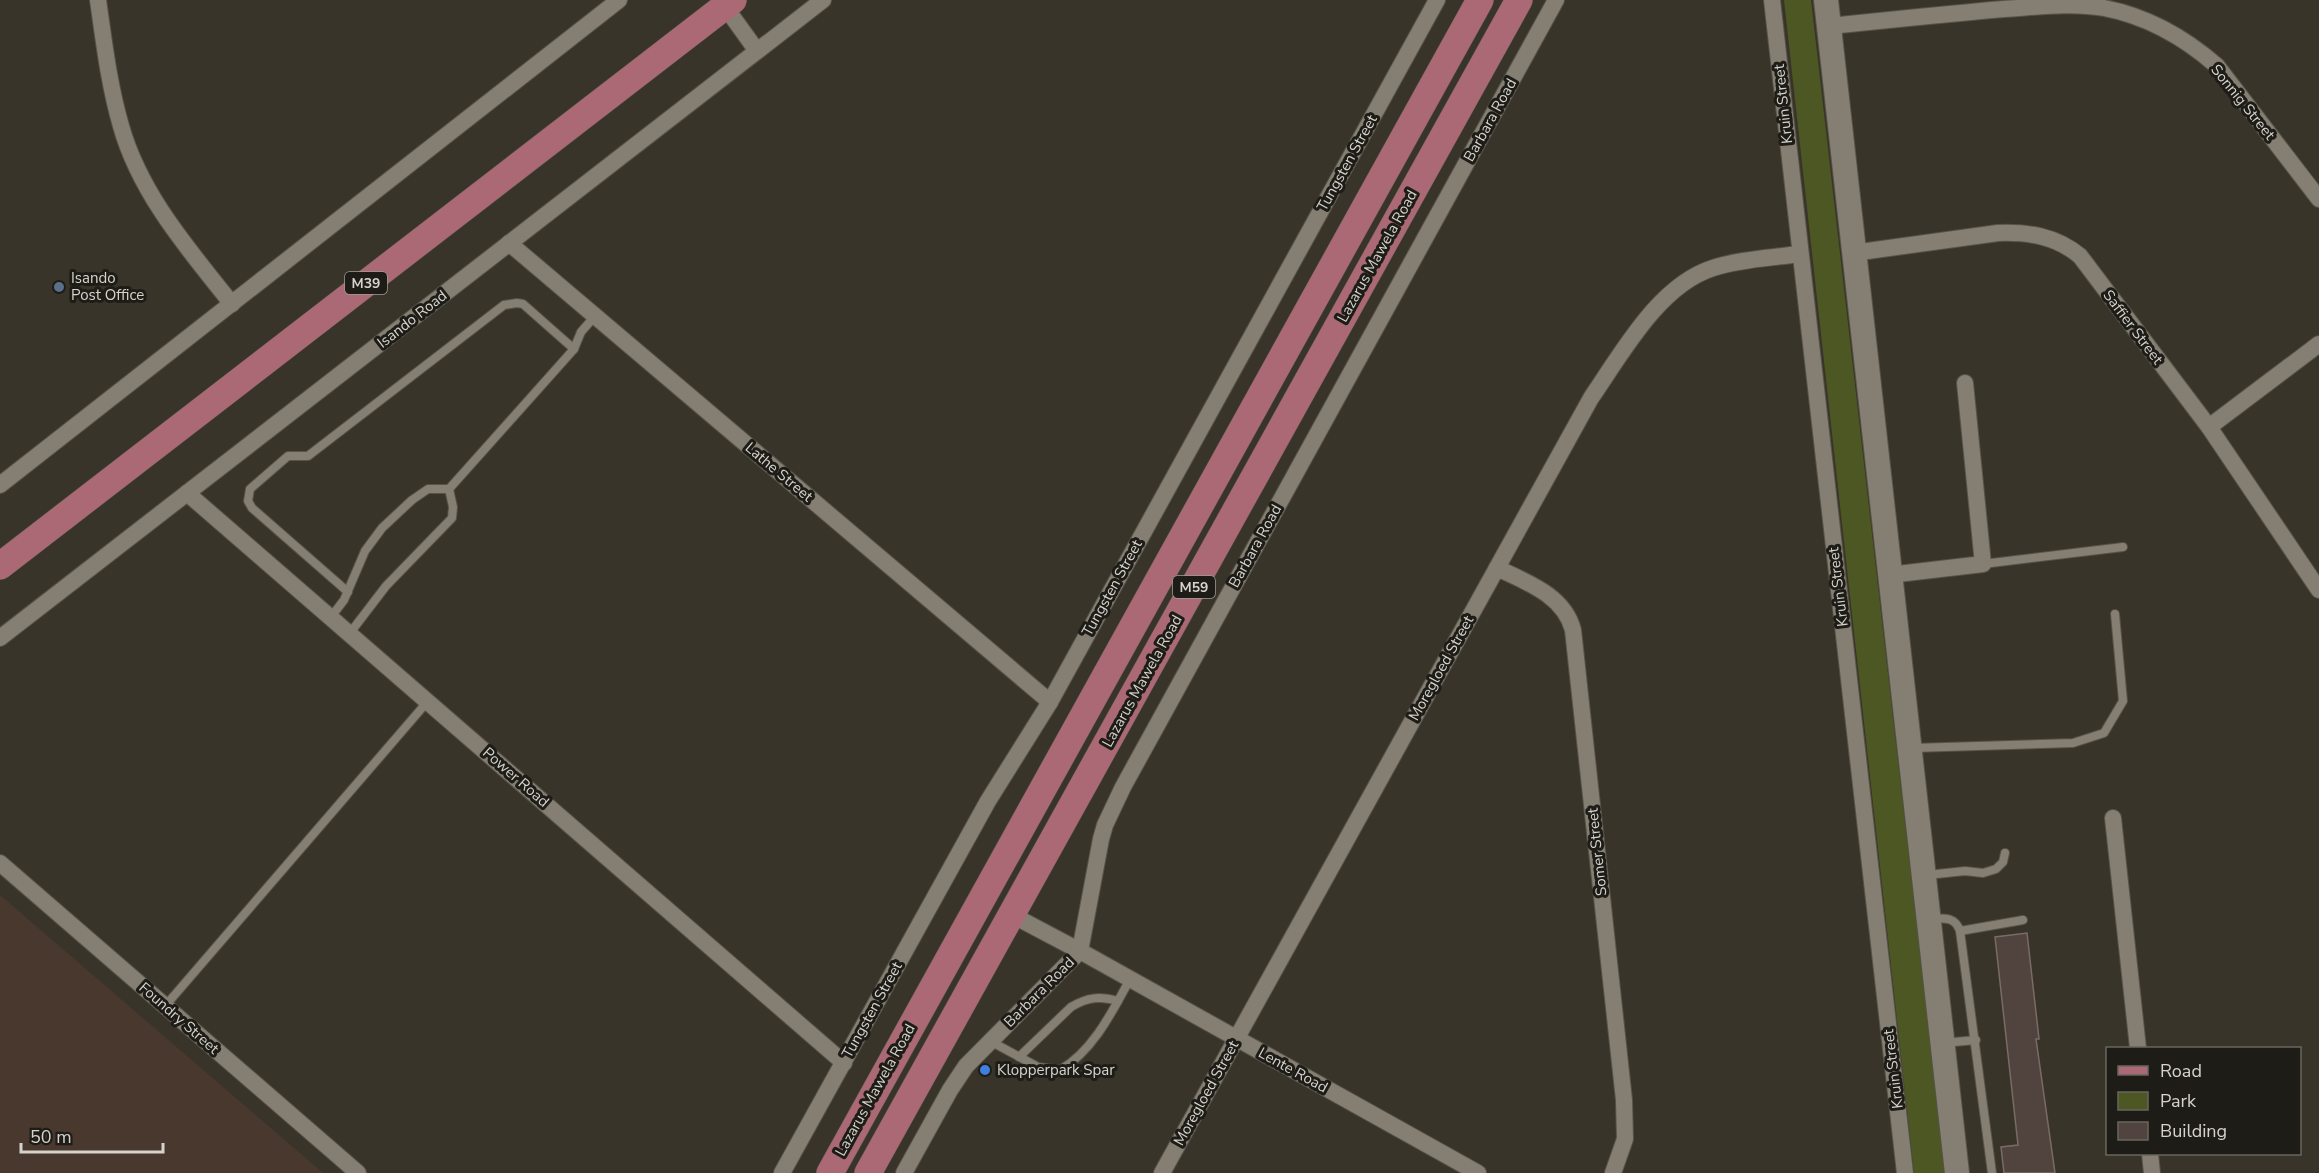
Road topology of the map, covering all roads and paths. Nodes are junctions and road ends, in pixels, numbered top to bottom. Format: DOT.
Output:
graph roads {
  1 [pos="98,0"];
  2 [pos="619,0"];
  3 [pos="823,0"];
  4 [pos="1437,0"];
  5 [pos="1480,0"];
  6 [pos="1519,0"];
  7 [pos="1556,0"];
  8 [pos="1772,0"];
  9 [pos="1826,0"];
  10 [pos="726,2"];
  11 [pos="1830,26"];
  12 [pos="758,51"];
  13 [pos="2319,199"];
  14 [pos="509,243"];
  15 [pos="1853,253"];
  16 [pos="1799,254"];
  17 [pos="232,304"];
  18 [pos="595,316"];
  19 [pos="2319,344"];
  20 [pos="574,349"];
  21 [pos="1965,383"];
  22 [pos="2209,427"];
  23 [pos="0,485"];
  24 [pos="448,489"];
  25 [pos="187,493"];
  26 [pos="2123,547"];
  27 [pos="1983,564"];
  28 [pos="0,566"];
  29 [pos="1497,568"];
  30 [pos="1889,575"];
  31 [pos="2319,591"];
  32 [pos="348,592"];
  33 [pos="2115,614"];
  34 [pos="331,617"];
  35 [pos="350,633"];
  36 [pos="0,638"];
  37 [pos="429,700"];
  38 [pos="1050,702"];
  39 [pos="1909,748"];
  40 [pos="2113,818"];
  41 [pos="2005,853"];
  42 [pos="0,863"];
  43 [pos="1924,876"];
  44 [pos="1012,915"];
  45 [pos="1928,920"];
  46 [pos="2023,920"];
  47 [pos="1960,932"];
  48 [pos="1080,951"];
  49 [pos="1130,979"];
  50 [pos="928,994"];
  51 [pos="1118,1001"];
  52 [pos="166,1005"];
  53 [pos="1236,1038"];
  54 [pos="1976,1040"];
  55 [pos="990,1041"];
  56 [pos="1942,1043"];
  57 [pos="2138,1047"];
  58 [pos="1019,1057"];
  59 [pos="844,1063"];
  60 [pos="2150,1155"];
  61 [pos="358,1173"];
  62 [pos="782,1173"];
  63 [pos="830,1173"];
  64 [pos="868,1173"];
  65 [pos="904,1173"];
  66 [pos="1162,1173"];
  67 [pos="1478,1173"];
  68 [pos="1613,1173"];
  69 [pos="1905,1173"];
  70 [pos="1958,1173"];
  71 [pos="1992,1173"];
  72 [pos="2152,1173"];
  1 -- 17 [label="street"];
  2 -- 17 [label="street"];
  3 -- 12 [label="street, Isando Road"];
  4 -- 38 [label="street, Tungsten Street"];
  5 -- 50 [label="main road, Lazarus Mawela Road / M59"];
  6 -- 44 [label="main road, Lazarus Mawela Road / M59"];
  7 -- 48 [label="street, Barbara Road"];
  8 -- 16 [label="street, Kruin Street"];
  9 -- 11 [label="main road"];
  10 -- 12 [label="street"];
  10 -- 28 [label="main road, M39"];
  11 -- 13 [label="street, Sonnig Street"];
  11 -- 15 [label="main road"];
  12 -- 14 [label="street, Isando Road"];
  14 -- 18 [label="street, Lathe Street"];
  14 -- 25 [label="street, Isando Road"];
  15 -- 22 [label="street, Saffier Street"];
  15 -- 30 [label="main road"];
  16 -- 29 [label="street, Moregloed Street"];
  16 -- 69 [label="street, Kruin Street"];
  17 -- 23 [label="street"];
  18 -- 20 [label="lane"];
  18 -- 38 [label="street, Lathe Street"];
  19 -- 22 [label="street"];
  20 -- 24 [label="lane"];
  20 -- 32 [label="lane"];
  21 -- 27 [label="street"];
  22 -- 31 [label="street, Saffier Street"];
  24 -- 32 [label="lane"];
  24 -- 35 [label="lane"];
  25 -- 34 [label="street, Power Road"];
  25 -- 36 [label="street, Isando Road"];
  26 -- 27 [label="lane"];
  27 -- 30 [label="street"];
  29 -- 53 [label="street, Moregloed Street"];
  29 -- 68 [label="street, Somer Street"];
  30 -- 39 [label="main road"];
  32 -- 34 [label="lane"];
  33 -- 39 [label="lane"];
  34 -- 35 [label="street, Power Road"];
  35 -- 37 [label="street, Power Road"];
  37 -- 52 [label="lane"];
  37 -- 59 [label="street, Power Road"];
  38 -- 59 [label="street, Tungsten Street"];
  39 -- 43 [label="main road"];
  40 -- 57 [label="street"];
  41 -- 43 [label="lane"];
  42 -- 52 [label="street, Foundry Street"];
  43 -- 45 [label="main road"];
  44 -- 48 [label="street, Lente Road"];
  44 -- 50 [label="main road"];
  44 -- 64 [label="main road, Lazarus Mawela Road / M59"];
  45 -- 47 [label="lane"];
  45 -- 56 [label="main road"];
  46 -- 47 [label="lane"];
  47 -- 54 [label="lane"];
  48 -- 49 [label="street, Lente Road"];
  48 -- 55 [label="street, Barbara Road"];
  49 -- 51 [label="lane"];
  49 -- 53 [label="street, Lente Road"];
  50 -- 63 [label="main road, Lazarus Mawela Road / M59"];
  51 -- 58 [label="lane"];
  51 -- 58 [label="lane"];
  52 -- 61 [label="street, Foundry Street"];
  53 -- 66 [label="street, Moregloed Street"];
  53 -- 67 [label="street, Lente Road"];
  54 -- 56 [label="lane"];
  54 -- 71 [label="lane"];
  55 -- 58 [label="lane"];
  55 -- 65 [label="street, Barbara Road"];
  56 -- 70 [label="main road"];
  59 -- 62 [label="street, Tungsten Street"];
  60 -- 72 [label="street"];
}
